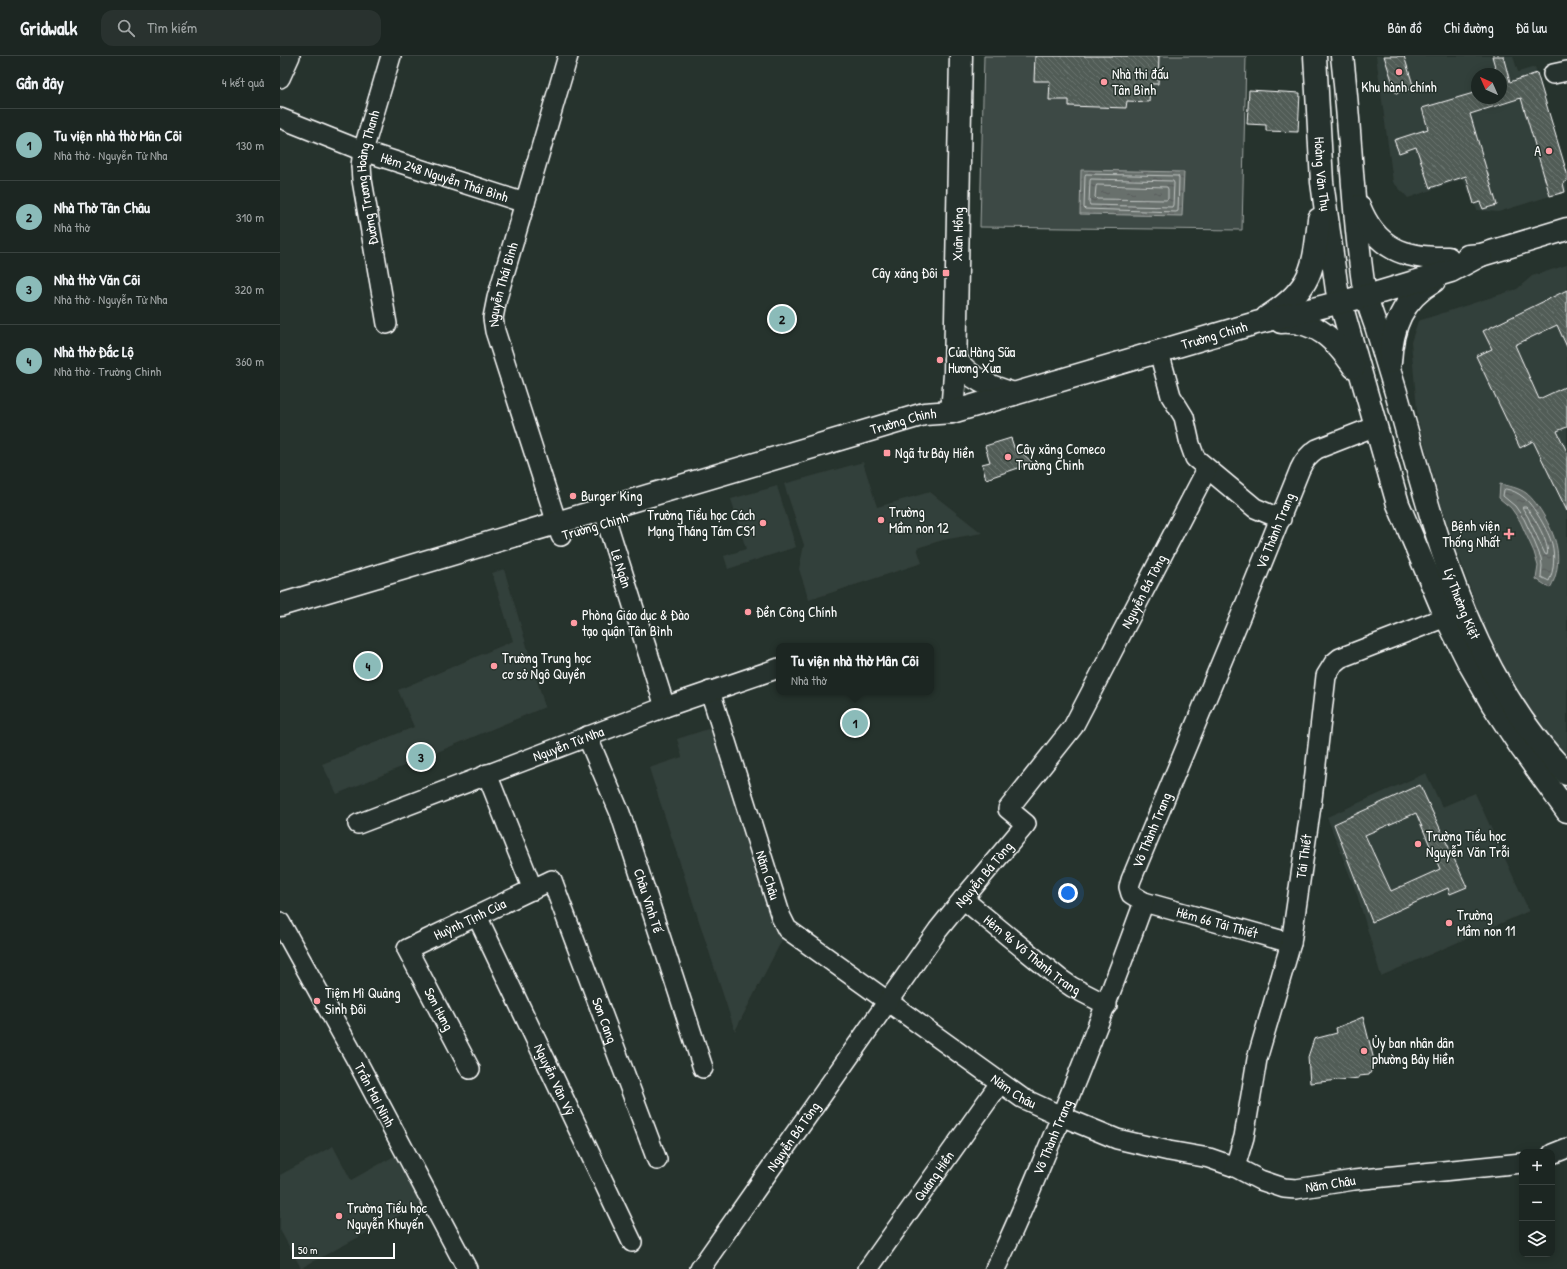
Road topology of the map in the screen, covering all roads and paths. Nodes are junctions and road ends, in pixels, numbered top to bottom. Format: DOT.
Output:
graph roads {
  1 [pos="290,56"];
  2 [pos="391,56"];
  3 [pos="568,56"];
  4 [pos="961,56"];
  5 [pos="1315,56"];
  6 [pos="1342,56"];
  7 [pos="280,78"];
  8 [pos="280,118"];
  9 [pos="364,151"];
  10 [pos="1322,182"];
  11 [pos="1354,196"];
  12 [pos="525,203"];
  13 [pos="1567,229"];
  14 [pos="1450,265"];
  15 [pos="1364,289"];
  16 [pos="1339,296"];
  17 [pos="387,324"];
  18 [pos="1256,324"];
  19 [pos="1381,344"];
  20 [pos="1354,351"];
  21 [pos="1159,352"];
  22 [pos="955,359"];
  23 [pos="1389,369"];
  24 [pos="1364,386"];
  25 [pos="1014,394"];
  26 [pos="952,412"];
  27 [pos="1376,426"];
  28 [pos="775,466"];
  29 [pos="1207,469"];
  30 [pos="1281,519"];
  31 [pos="607,523"];
  32 [pos="559,530"];
  33 [pos="280,605"];
  34 [pos="1446,617"];
  35 [pos="280,619"];
  36 [pos="776,669"];
  37 [pos="710,691"];
  38 [pos="665,706"];
  39 [pos="587,736"];
  40 [pos="487,774"];
  41 [pos="1567,774"];
  42 [pos="1567,811"];
  43 [pos="358,824"];
  44 [pos="552,880"];
  45 [pos="533,890"];
  46 [pos="963,899"];
  47 [pos="1144,902"];
  48 [pos="477,916"];
  49 [pos="280,922"];
  50 [pos="1291,943"];
  51 [pos="407,949"];
  52 [pos="888,1002"];
  53 [pos="1107,1005"];
  54 [pos="703,1068"];
  55 [pos="470,1069"];
  56 [pos="1000,1082"];
  57 [pos="1062,1116"];
  58 [pos="1567,1148"];
  59 [pos="1555,1153"];
  60 [pos="657,1160"];
  61 [pos="1519,1163"];
  62 [pos="1235,1167"];
  63 [pos="632,1242"];
  64 [pos="467,1269"];
  65 [pos="700,1269"];
  66 [pos="868,1269"];
  67 [pos="995,1269"];
  1 -- 7 [label="street"];
  2 -- 9 [label="street, Đường Trương Hoàng Thanh"];
  3 -- 12 [label="street, Nguyễn Thái Bình"];
  4 -- 22 [label="main road, Xuân Hồng"];
  5 -- 10 [label="main road, Hoàng Văn Thụ"];
  6 -- 11 [label="main road"];
  8 -- 9 [label="street, Hẻm 248 Nguyễn Thái Bình"];
  9 -- 12 [label="street, Hẻm 248 Nguyễn Thái Bình"];
  9 -- 17 [label="street, Đường Trương Hoàng Thanh"];
  10 -- 16 [label="main road, Hoàng Văn Thụ"];
  10 -- 18 [label="main road"];
  11 -- 14 [label="main road"];
  11 -- 15 [label="main road"];
  12 -- 32 [label="street, Nguyễn Thái Bình"];
  13 -- 14 [label="main road"];
  14 -- 15 [label="main road, Trường Chinh"];
  14 -- 23 [label="main road"];
  15 -- 16 [label="main road, Trường Chinh"];
  15 -- 19 [label="main road, Lý Thường Kiệt"];
  16 -- 18 [label="main road, Trường Chinh"];
  16 -- 20 [label="main road"];
  18 -- 21 [label="main road, Trường Chinh"];
  18 -- 24 [label="main road"];
  19 -- 20 [label="main road"];
  19 -- 23 [label="main road, Lý Thường Kiệt"];
  20 -- 24 [label="main road"];
  21 -- 25 [label="main road, Trường Chinh"];
  21 -- 29 [label="street"];
  22 -- 25 [label="main road"];
  22 -- 26 [label="main road, Xuân Hồng"];
  23 -- 41 [label="main road, Lý Thường Kiệt"];
  24 -- 27 [label="main road, Lý Thường Kiệt"];
  25 -- 26 [label="main road, Trường Chinh"];
  26 -- 28 [label="main road, Trường Chinh"];
  27 -- 30 [label="street, Võ Thành Trang"];
  27 -- 34 [label="main road, Lý Thường Kiệt"];
  28 -- 31 [label="main road, Trường Chinh"];
  28 -- 32 [label="main road, Trường Chinh"];
  29 -- 30 [label="street"];
  29 -- 46 [label="street, Nguyễn Bá Tòng"];
  30 -- 47 [label="street, Võ Thành Trang"];
  31 -- 32 [label="main road, Trường Chinh"];
  31 -- 38 [label="street, Lê Ngân"];
  32 -- 33 [label="main road, Trường Chinh"];
  32 -- 35 [label="main road, Trường Chinh"];
  34 -- 42 [label="main road, Lý Thường Kiệt"];
  34 -- 50 [label="street, Tái Thiết"];
  36 -- 37 [label="street, Nguyễn Tử Nha"];
  37 -- 38 [label="street, Nguyễn Tử Nha"];
  37 -- 52 [label="street, Năm Châu"];
  38 -- 39 [label="street, Nguyễn Tử Nha"];
  39 -- 40 [label="street, Nguyễn Tử Nha"];
  39 -- 54 [label="street, Châu Vĩnh Tế"];
  40 -- 43 [label="street, Nguyễn Tử Nha"];
  40 -- 45 [label="street"];
  44 -- 45 [label="street, Huỳnh Tịnh Của"];
  44 -- 60 [label="street, Sơn Cang"];
  45 -- 48 [label="street, Huỳnh Tịnh Của"];
  46 -- 52 [label="street, Nguyễn Bá Tòng"];
  46 -- 53 [label="street, Hẻm 96 Võ Thành Trang"];
  47 -- 50 [label="street, Hẻm 66 Tái Thiết"];
  47 -- 53 [label="street, Võ Thành Trang"];
  48 -- 51 [label="street, Huỳnh Tịnh Của"];
  48 -- 63 [label="street, Nguyễn Văn Vỹ"];
  49 -- 64 [label="street, Trần Mai Ninh"];
  50 -- 62 [label="street, Tái Thiết"];
  51 -- 55 [label="street, Sơn Hưng"];
  52 -- 56 [label="street, Năm Châu"];
  52 -- 65 [label="street, Nguyễn Bá Tòng"];
  53 -- 57 [label="street, Võ Thành Trang"];
  56 -- 57 [label="street, Năm Châu"];
  56 -- 66 [label="street, Quảng Hiền"];
  57 -- 62 [label="street, Năm Châu"];
  57 -- 67 [label="street, Võ Thành Trang"];
  58 -- 59 [label="street"];
  61 -- 62 [label="street, Năm Châu"];
}
